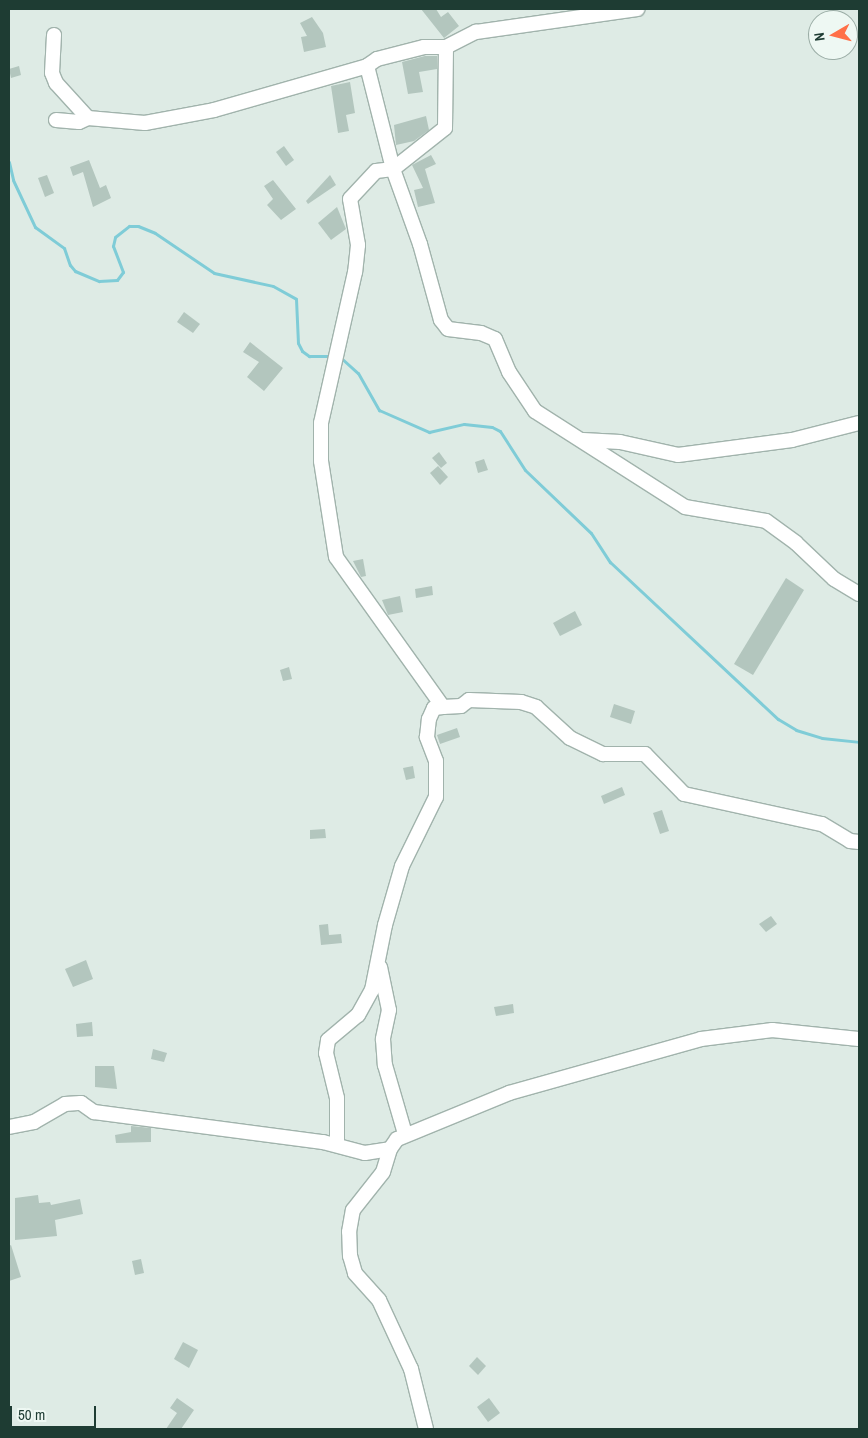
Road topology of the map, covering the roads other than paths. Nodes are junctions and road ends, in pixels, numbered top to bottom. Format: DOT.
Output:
graph roads {
  1 [pos="637,9"];
  2 [pos="54,35"];
  3 [pos="446,47"];
  4 [pos="367,66"];
  5 [pos="88,118"];
  6 [pos="56,120"];
  7 [pos="393,169"];
  8 [pos="859,423"];
  9 [pos="583,440"];
  10 [pos="859,594"];
  11 [pos="444,707"];
  12 [pos="859,842"];
  13 [pos="379,966"];
  14 [pos="859,1040"];
  15 [pos="9,1127"];
  16 [pos="405,1134"];
  17 [pos="337,1145"];
  18 [pos="390,1149"];
  19 [pos="426,1429"];
  1 -- 3 [label="street"];
  2 -- 5 [label="street"];
  3 -- 4 [label="street"];
  3 -- 7 [label="street"];
  4 -- 5 [label="street"];
  4 -- 7 [label="street"];
  5 -- 6 [label="street"];
  7 -- 9 [label="street"];
  7 -- 11 [label="street"];
  8 -- 9 [label="street"];
  9 -- 10 [label="street"];
  11 -- 12 [label="street"];
  11 -- 13 [label="street"];
  13 -- 16 [label="street"];
  13 -- 17 [label="street"];
  14 -- 16 [label="street"];
  15 -- 17 [label="street"];
  16 -- 18 [label="street"];
  17 -- 18 [label="street"];
  18 -- 19 [label="street"];
}
